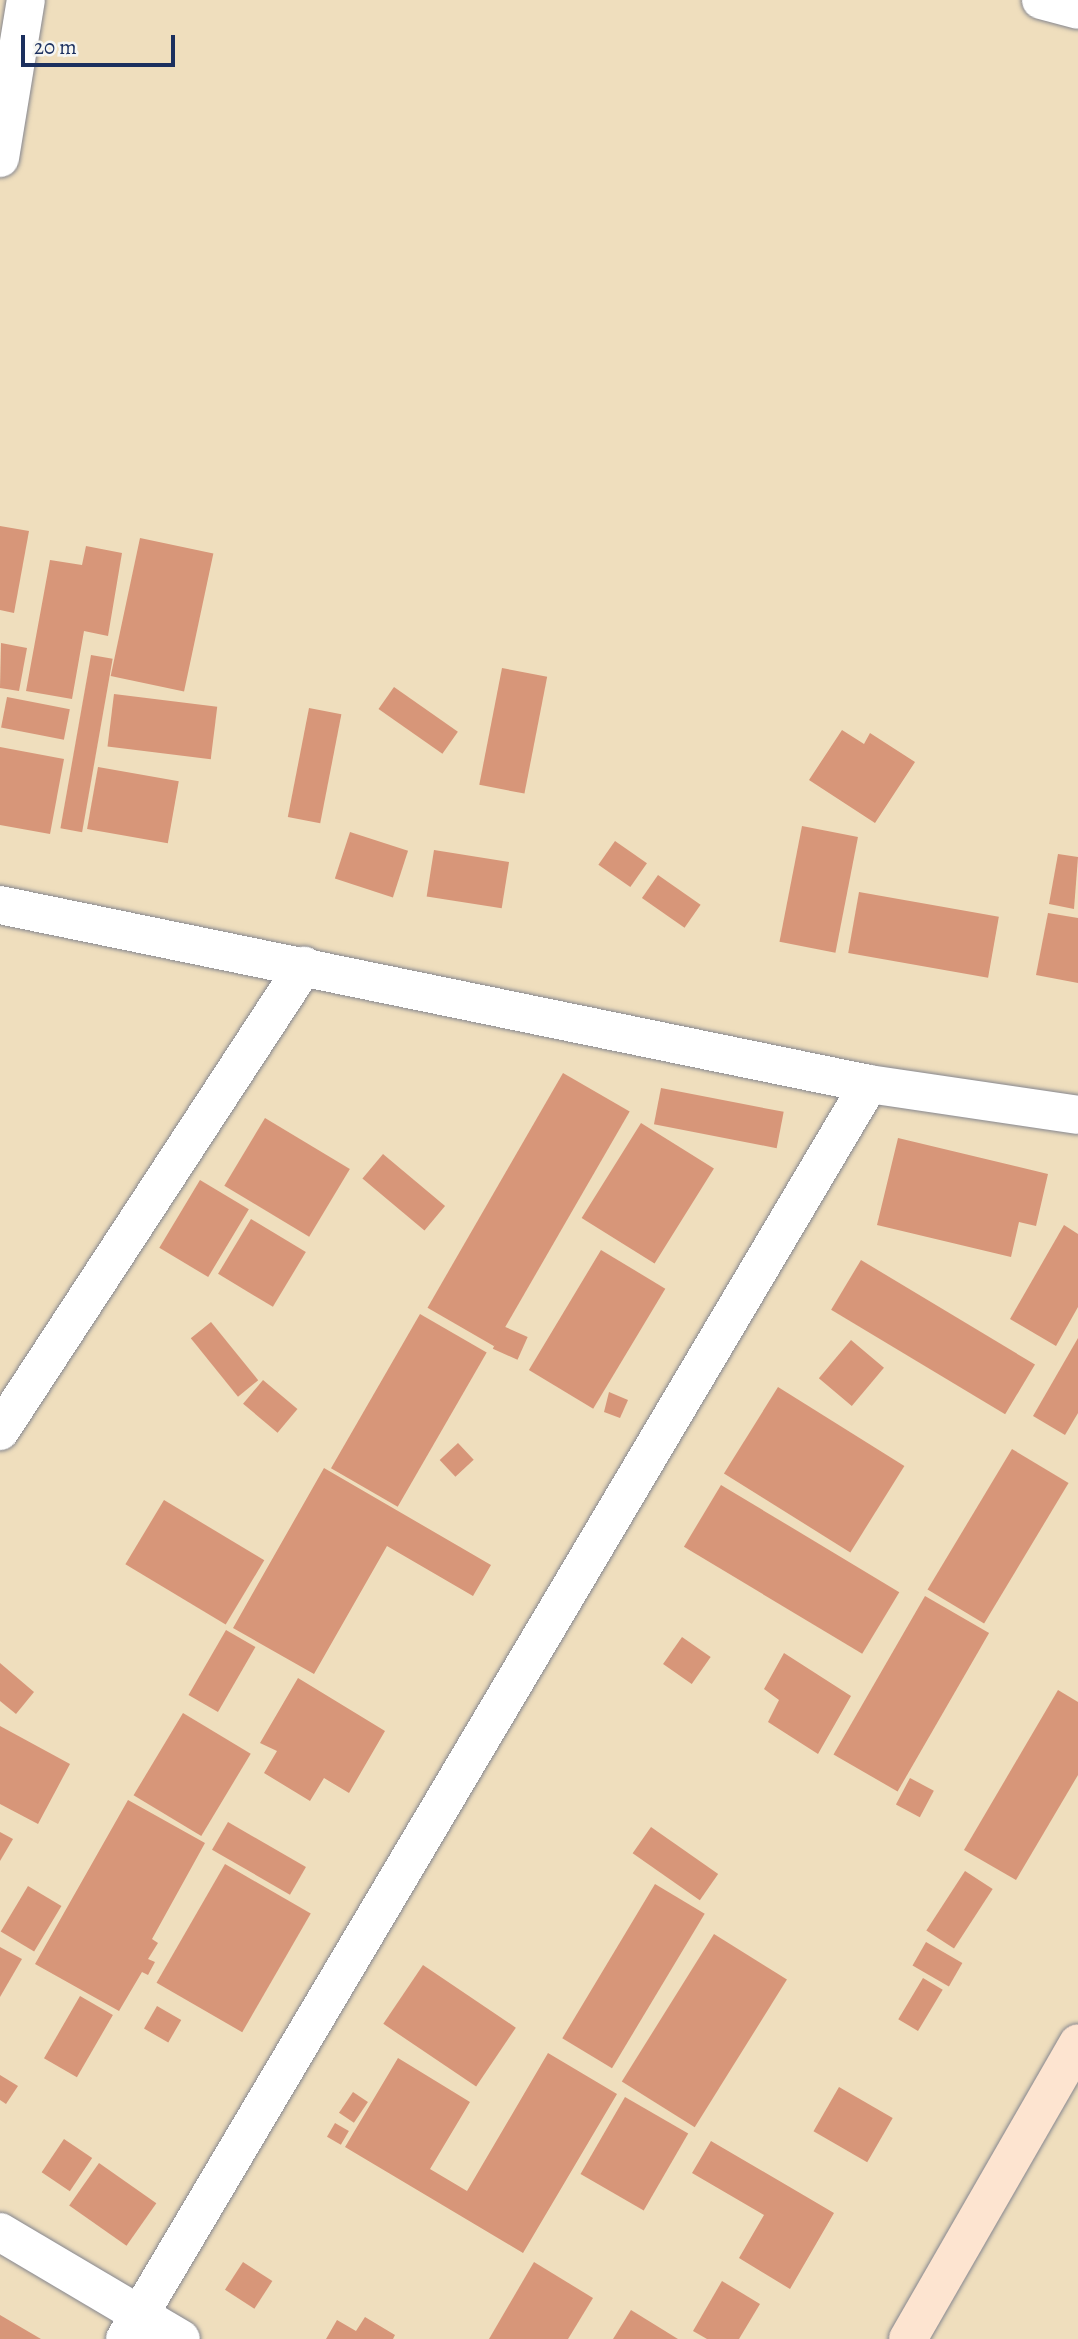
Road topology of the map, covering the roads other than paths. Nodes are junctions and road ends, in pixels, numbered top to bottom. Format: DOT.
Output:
graph roads {
  1 [pos="26,0"];
  2 [pos="1041,0"];
  3 [pos="1078,10"];
  4 [pos="0,158"];
  5 [pos="0,905"];
  6 [pos="304,966"];
  7 [pos="869,1084"];
  8 [pos="1078,1115"];
  9 [pos="0,1431"];
  10 [pos="1078,2043"];
  11 [pos="0,2232"];
  12 [pos="132,2327"];
  13 [pos="181,2339"];
  14 [pos="908,2339"];
  1 -- 4 [label="street"];
  2 -- 3 [label="street"];
  5 -- 6 [label="street"];
  6 -- 7 [label="street"];
  6 -- 9 [label="street"];
  7 -- 8 [label="street"];
  7 -- 12 [label="street"];
  10 -- 14 [label="street"];
  11 -- 12 [label="street"];
  12 -- 13 [label="street"];
}
